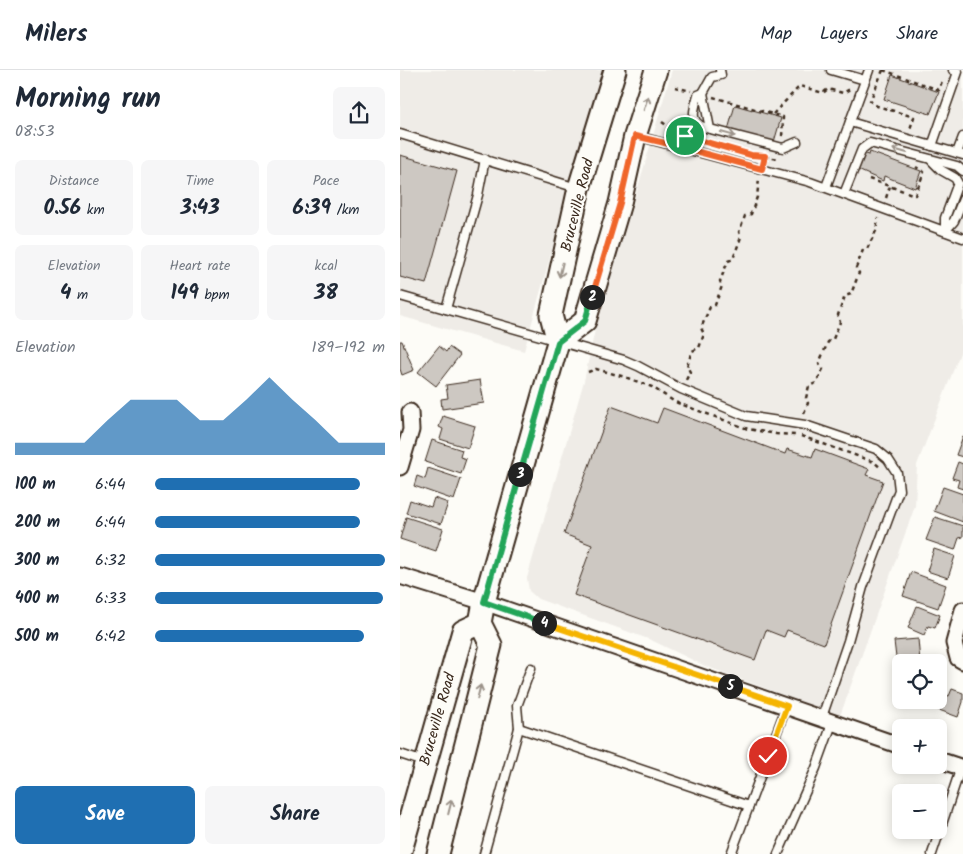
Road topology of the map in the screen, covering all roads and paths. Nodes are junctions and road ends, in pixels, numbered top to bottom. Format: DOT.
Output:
graph roads {
  1 [pos="615,70"];
  2 [pos="656,70"];
  3 [pos="831,70"];
  4 [pos="869,70"];
  5 [pos="883,70"];
  6 [pos="953,70"];
  7 [pos="721,73"];
  8 [pos="865,80"];
  9 [pos="954,85"];
  10 [pos="675,87"];
  11 [pos="850,89"];
  12 [pos="702,94"];
  13 [pos="773,114"];
  14 [pos="662,122"];
  15 [pos="850,122"];
  16 [pos="710,129"];
  17 [pos="910,129"];
  18 [pos="400,134"];
  19 [pos="635,136"];
  20 [pos="963,137"];
  21 [pos="782,140"];
  22 [pos="798,142"];
  23 [pos="932,146"];
  24 [pos="732,149"];
  25 [pos="741,152"];
  26 [pos="960,154"];
  27 [pos="765,156"];
  28 [pos="485,159"];
  29 [pos="779,159"];
  30 [pos="931,159"];
  31 [pos="914,166"];
  32 [pos="762,169"];
  33 [pos="963,171"];
  34 [pos="869,178"];
  35 [pos="890,186"];
  36 [pos="826,187"];
  37 [pos="579,188"];
  38 [pos="844,194"];
  39 [pos="886,198"];
  40 [pos="963,199"];
  41 [pos="878,216"];
  42 [pos="945,231"];
  43 [pos="963,238"];
  44 [pos="400,296"];
  45 [pos="446,309"];
  46 [pos="558,342"];
  47 [pos="686,380"];
  48 [pos="410,412"];
  49 [pos="804,413"];
  50 [pos="400,467"];
  51 [pos="400,576"];
  52 [pos="484,602"];
  53 [pos="963,610"];
  54 [pos="480,623"];
  55 [pos="963,661"];
  56 [pos="531,668"];
  57 [pos="787,706"];
  58 [pos="827,719"];
  59 [pos="519,728"];
  60 [pos="892,743"];
  61 [pos="400,754"];
  62 [pos="425,762"];
  63 [pos="947,763"];
  64 [pos="962,768"];
  65 [pos="748,806"];
  66 [pos="400,854"];
  67 [pos="438,854"];
  68 [pos="484,854"];
  69 [pos="731,854"];
  70 [pos="778,854"];
  71 [pos="932,854"];
  1 -- 37 [label="main road, Bruceville Road"];
  19 -- 2 [label="main road, one-way"];
  3 -- 8 [label="lane"];
  4 -- 8 [label="lane"];
  5 -- 9 [label="path"];
  5 -- 17 [label="path"];
  6 -- 9 [label="lane"];
  7 -- 12 [label="lane"];
  8 -- 15 [label="lane"];
  9 -- 23 [label="lane"];
  10 -- 12 [label="path"];
  11 -- 13 [label="path"];
  12 -- 13 [label="path"];
  12 -- 16 [label="lane"];
  12 -- 16 [label="lane"];
  13 -- 21 [label="path"];
  14 -- 24 [label="path"];
  15 -- 23 [label="lane"];
  15 -- 36 [label="lane"];
  16 -- 22 [label="lane, one-way"];
  18 -- 28 [label="lane"];
  19 -- 32 [label="lane"];
  19 -- 46 [label="main road"];
  20 -- 26 [label="lane"];
  23 -- 26 [label="lane"];
  25 -- 27 [label="path"];
  27 -- 29 [label="path"];
  27 -- 32 [label="path"];
  28 -- 37 [label="lane"];
  28 -- 45 [label="lane"];
  30 -- 33 [label="lane"];
  30 -- 38 [label="lane, one-way"];
  30 -- 42 [label="lane"];
  31 -- 35 [label="path"];
  32 -- 36 [label="lane"];
  32 -- 47 [label="path"];
  34 -- 35 [label="path"];
  35 -- 39 [label="path"];
  36 -- 38 [label="lane"];
  37 -- 46 [label="main road, Bruceville Road, one-way"];
  38 -- 42 [label="lane"];
  40 -- 42 [label="lane"];
  41 -- 49 [label="path"];
  42 -- 43 [label="lane"];
  44 -- 45 [label="lane"];
  45 -- 46 [label="lane"];
  46 -- 52 [label="main road, Bruceville Road"];
  46 -- 58 [label="lane"];
  48 -- 50 [label="street"];
  51 -- 52 [label="street"];
  52 -- 54 [label="main road, Bruceville Road"];
  52 -- 57 [label="street"];
  53 -- 55 [label="street"];
  54 -- 62 [label="main road, Bruceville Road"];
  67 -- 54 [label="main road, one-way"];
  56 -- 59 [label="lane"];
  57 -- 58 [label="street"];
  57 -- 65 [label="lane"];
  58 -- 60 [label="street"];
  58 -- 70 [label="lane"];
  59 -- 65 [label="lane"];
  59 -- 68 [label="lane"];
  61 -- 62 [label="lane"];
  62 -- 66 [label="main road, Bruceville Road"];
  63 -- 64 [label="street"];
  64 -- 71 [label="lane"];
  65 -- 69 [label="lane"];
}
